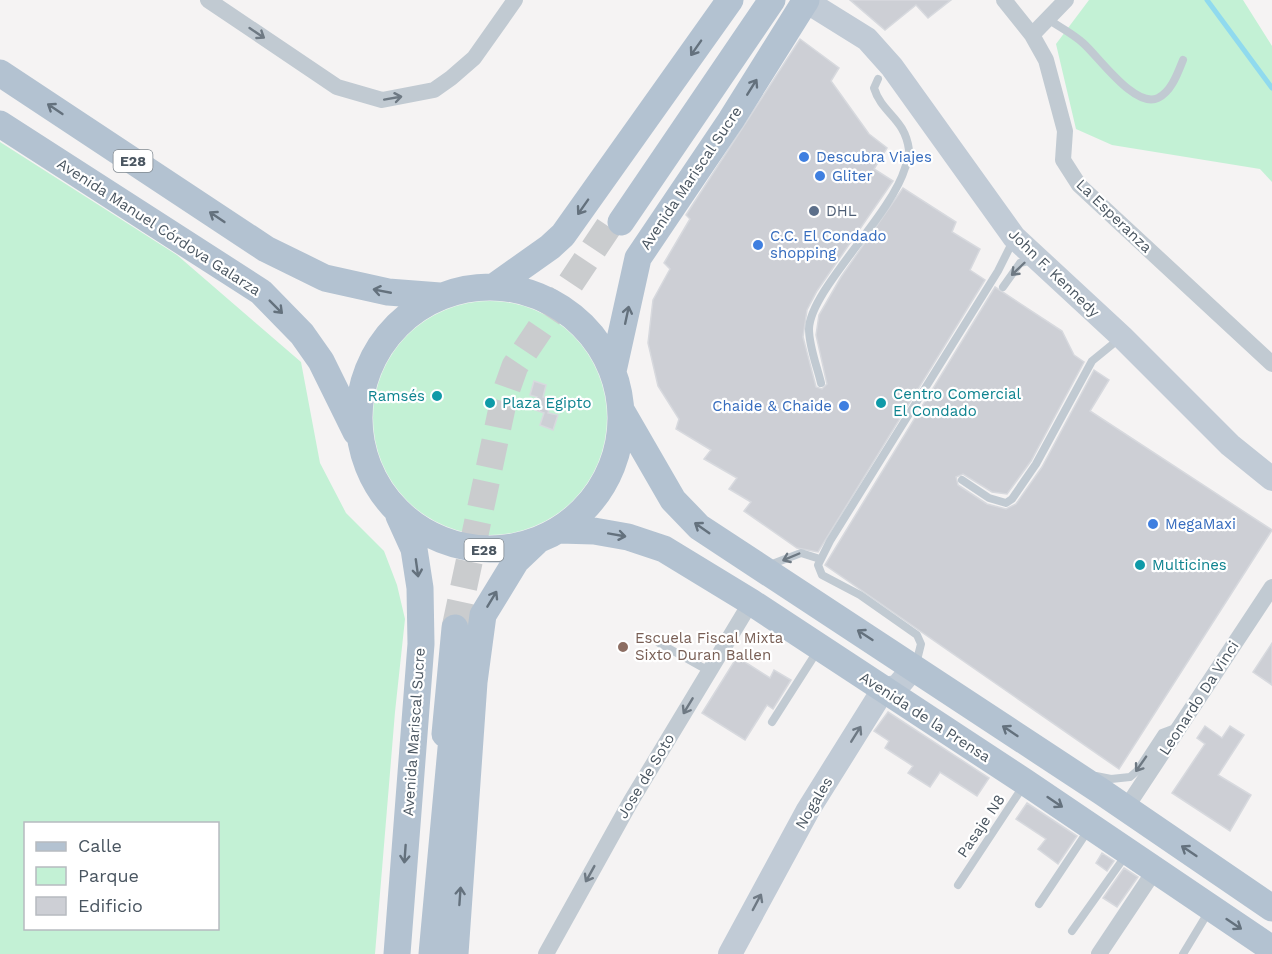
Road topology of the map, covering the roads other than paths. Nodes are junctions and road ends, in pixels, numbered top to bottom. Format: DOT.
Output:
graph roads {
  1 [pos="208,0"];
  2 [pos="515,0"];
  3 [pos="730,0"];
  4 [pos="760,0"];
  5 [pos="772,0"];
  6 [pos="806,0"];
  7 [pos="1004,0"];
  8 [pos="1066,0"];
  9 [pos="1048,19"];
  10 [pos="1032,35"];
  11 [pos="1184,60"];
  12 [pos="0,72"];
  13 [pos="883,75"];
  14 [pos="0,124"];
  15 [pos="1014,237"];
  16 [pos="1038,259"];
  17 [pos="495,286"];
  18 [pos="1004,287"];
  19 [pos="440,296"];
  20 [pos="1122,337"];
  21 [pos="1272,364"];
  22 [pos="613,371"];
  23 [pos="821,383"];
  24 [pos="621,410"];
  25 [pos="359,438"];
  26 [pos="1272,479"];
  27 [pos="962,480"];
  28 [pos="398,513"];
  29 [pos="547,536"];
  30 [pos="820,559"];
  31 [pos="763,568"];
  32 [pos="1272,587"];
  33 [pos="751,602"];
  34 [pos="659,643"];
  35 [pos="819,647"];
  36 [pos="914,667"];
  37 [pos="709,671"];
  38 [pos="883,690"];
  39 [pos="772,722"];
  40 [pos="1181,725"];
  41 [pos="1067,769"];
  42 [pos="1025,782"];
  43 [pos="1126,808"];
  44 [pos="1091,826"];
  45 [pos="1128,852"];
  46 [pos="1155,870"];
  47 [pos="958,885"];
  48 [pos="1039,904"];
  49 [pos="1210,908"];
  50 [pos="1272,908"];
  51 [pos="1072,931"];
  52 [pos="1272,949"];
  53 [pos="397,954"];
  54 [pos="424,954"];
  55 [pos="432,954"];
  56 [pos="455,954"];
  57 [pos="546,954"];
  58 [pos="730,954"];
  59 [pos="1099,954"];
  60 [pos="1183,954"];
  1 -- 2 [label="street, one-way"];
  3 -- 17 [label="main road, one-way"];
  4 -- 5 [label="main road"];
  6 -- 13 [label="main road, John F. Kennedy"];
  22 -- 6 [label="main road, Avenida Mariscal Sucre, one-way"];
  7 -- 10 [label="street, La Esperanza"];
  8 -- 9 [label="street"];
  9 -- 10 [label="street"];
  9 -- 11 [label="lane"];
  10 -- 21 [label="street, La Esperanza"];
  19 -- 12 [label="main road, E28, one-way"];
  13 -- 15 [label="main road, John F. Kennedy"];
  13 -- 23 [label="lane"];
  14 -- 25 [label="main road, Avenida Manuel Córdova Galarza / E28, one-way"];
  15 -- 16 [label="main road, John F. Kennedy"];
  15 -- 30 [label="lane"];
  16 -- 18 [label="lane, one-way"];
  16 -- 20 [label="main road, John F. Kennedy"];
  17 -- 19 [label="main road, E28"];
  17 -- 22 [label="main road, E28"];
  19 -- 25 [label="main road, E28"];
  20 -- 26 [label="main road, John F. Kennedy"];
  20 -- 27 [label="lane"];
  22 -- 24 [label="main road, E28"];
  24 -- 29 [label="main road, E28"];
  31 -- 24 [label="main road, one-way"];
  25 -- 28 [label="main road, E28"];
  28 -- 29 [label="main road, E28"];
  28 -- 53 [label="main road, Avenida Mariscal Sucre, one-way"];
  29 -- 33 [label="main road, Avenida de la Prensa, one-way"];
  56 -- 29 [label="main road, one-way"];
  30 -- 31 [label="lane, one-way"];
  30 -- 36 [label="lane"];
  36 -- 31 [label="main road, one-way"];
  32 -- 40 [label="street, Leonardo Da Vinci"];
  33 -- 35 [label="main road, Avenida de la Prensa"];
  33 -- 37 [label="street, Jose de Soto"];
  34 -- 37 [label="lane"];
  35 -- 38 [label="main road, Avenida de la Prensa"];
  35 -- 39 [label="lane"];
  36 -- 38 [label="main road, Nogales"];
  41 -- 36 [label="main road, one-way"];
  37 -- 57 [label="street, Jose de Soto, one-way"];
  38 -- 42 [label="main road, Avenida de la Prensa"];
  58 -- 38 [label="main road, Nogales, one-way"];
  40 -- 41 [label="lane, one-way"];
  40 -- 43 [label="street, Leonardo Da Vinci"];
  41 -- 43 [label="main road"];
  42 -- 44 [label="main road, Avenida de la Prensa, one-way"];
  42 -- 47 [label="lane, Pasaje N8"];
  50 -- 43 [label="main road, one-way"];
  44 -- 45 [label="main road, Avenida de la Prensa"];
  44 -- 48 [label="lane"];
  45 -- 46 [label="main road, Avenida de la Prensa"];
  45 -- 51 [label="lane"];
  46 -- 49 [label="main road, Avenida de la Prensa"];
  46 -- 59 [label="street"];
  49 -- 52 [label="main road, Avenida de la Prensa, one-way"];
  49 -- 60 [label="lane"];
  54 -- 55 [label="main road, Avenida Mariscal Sucre"];
}
